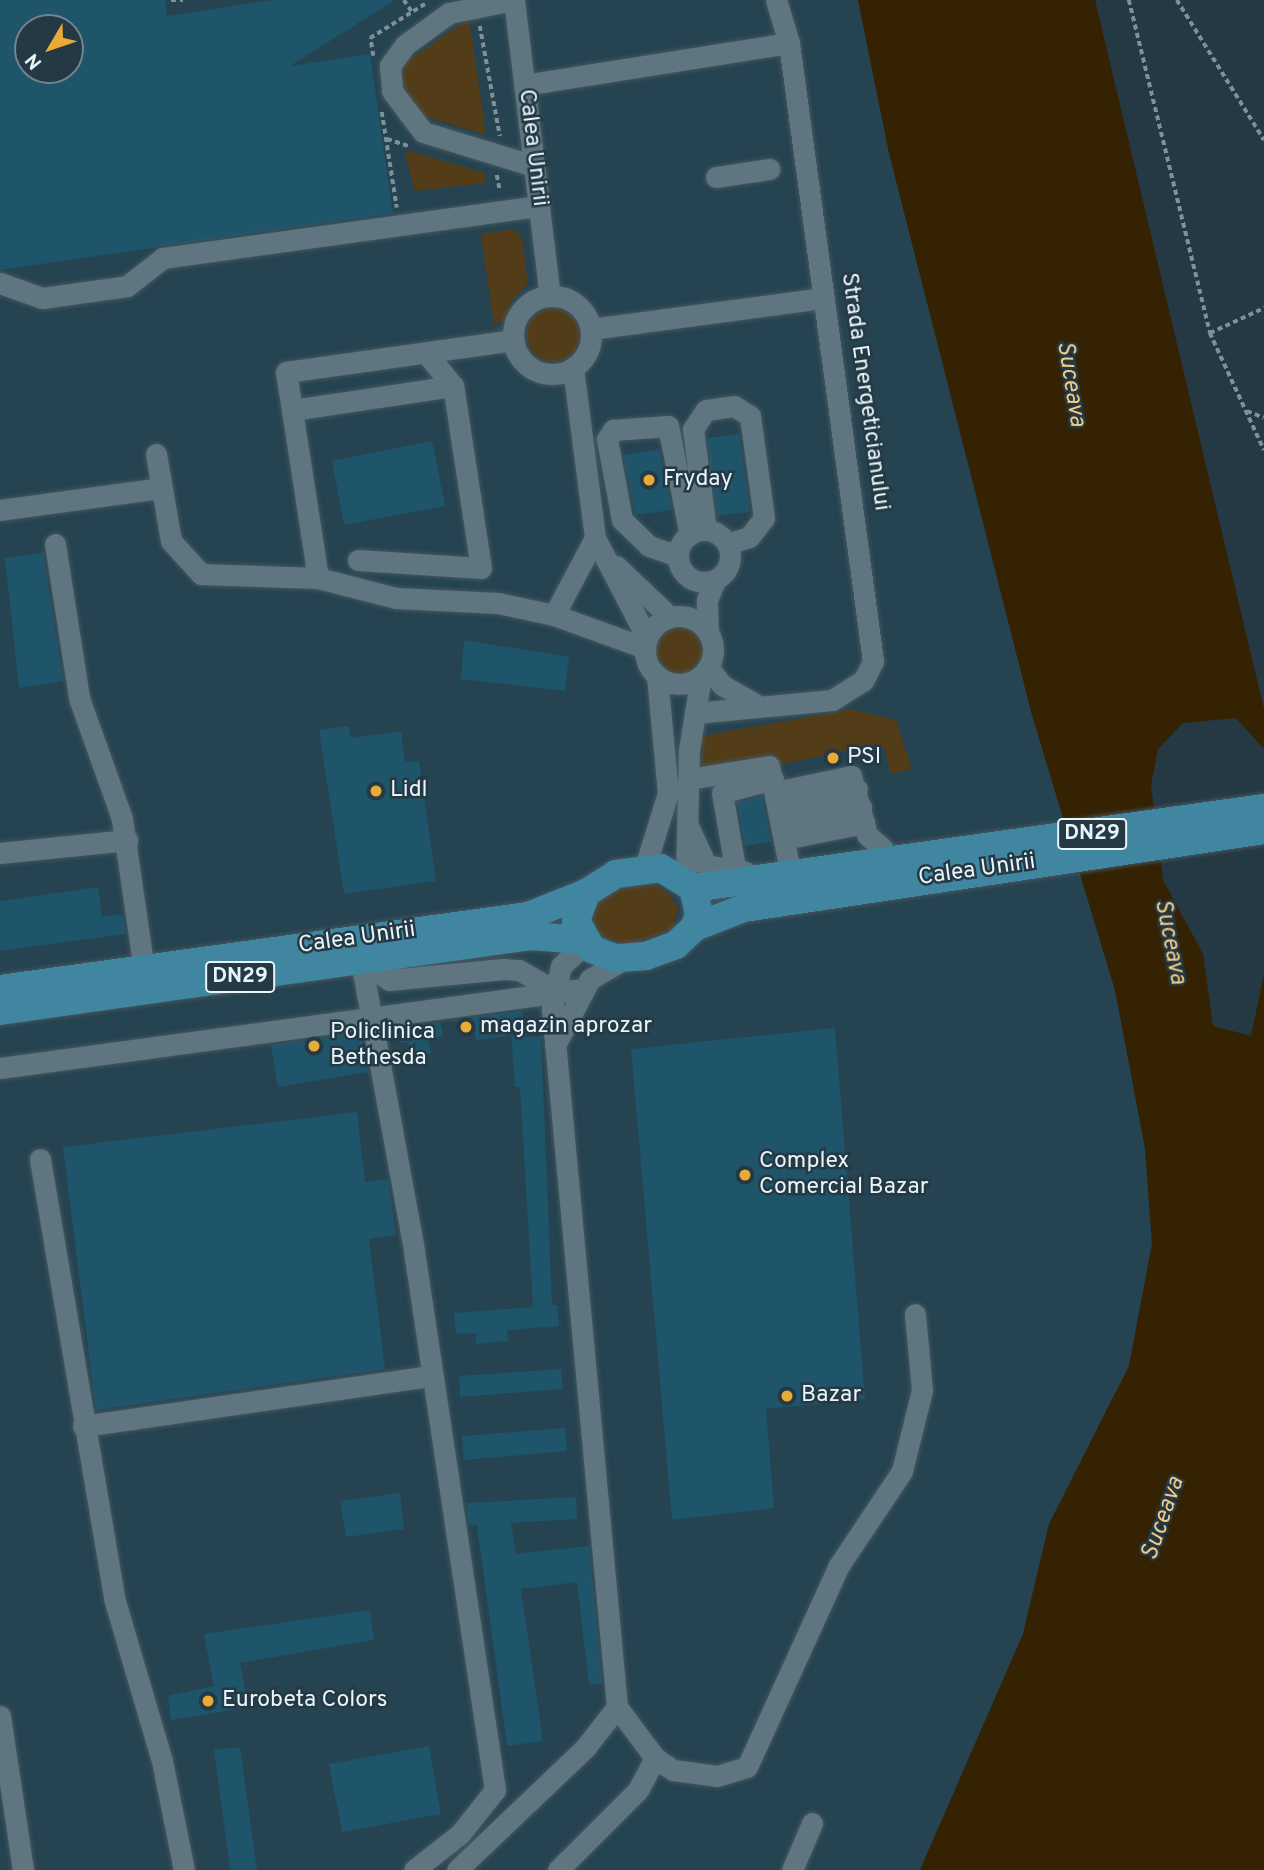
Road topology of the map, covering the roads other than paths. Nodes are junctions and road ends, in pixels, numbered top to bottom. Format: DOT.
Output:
graph roads {
  1 [pos="513,0"];
  2 [pos="776,0"];
  3 [pos="789,43"];
  4 [pos="524,85"];
  5 [pos="534,166"];
  6 [pos="769,169"];
  7 [pos="716,177"];
  8 [pos="539,206"];
  9 [pos="0,283"];
  10 [pos="551,296"];
  11 [pos="824,298"];
  12 [pos="591,329"];
  13 [pos="514,340"];
  14 [pos="426,353"];
  15 [pos="573,368"];
  16 [pos="453,386"];
  17 [pos="292,410"];
  18 [pos="156,454"];
  19 [pos="161,488"];
  20 [pos="0,510"];
  21 [pos="698,533"];
  22 [pos="55,544"];
  23 [pos="727,544"];
  24 [pos="598,545"];
  25 [pos="678,556"];
  26 [pos="358,560"];
  27 [pos="318,578"];
  28 [pos="690,578"];
  29 [pos="715,580"];
  30 [pos="554,615"];
  31 [pos="676,617"];
  32 [pos="708,633"];
  33 [pos="646,643"];
  34 [pos="705,671"];
  35 [pos="657,676"];
  36 [pos="759,706"];
  37 [pos="695,713"];
  38 [pos="689,779"];
  39 [pos="861,806"];
  40 [pos="778,808"];
  41 [pos="1264,808"];
  42 [pos="689,828"];
  43 [pos="1264,831"];
  44 [pos="127,840"];
  45 [pos="0,852"];
  46 [pos="908,862"];
  47 [pos="789,866"];
  48 [pos="645,867"];
  49 [pos="736,873"];
  50 [pos="690,883"];
  51 [pos="586,893"];
  52 [pos="695,927"];
  53 [pos="585,942"];
  54 [pos="624,959"];
  55 [pos="361,961"];
  56 [pos="144,970"];
  57 [pos="0,989"];
  58 [pos="583,989"];
  59 [pos="553,990"];
  60 [pos="0,1011"];
  61 [pos="371,1015"];
  62 [pos="554,1047"];
  63 [pos="0,1068"];
  64 [pos="40,1159"];
  65 [pos="915,1314"];
  66 [pos="432,1376"];
  67 [pos="83,1426"];
  68 [pos="617,1707"];
  69 [pos="0,1716"];
  70 [pos="655,1758"];
  71 [pos="4,1770"];
  72 [pos="6,1794"];
  73 [pos="812,1823"];
  74 [pos="478,1848"];
  75 [pos="23,1870"];
  76 [pos="184,1870"];
  77 [pos="414,1870"];
  78 [pos="457,1870"];
  79 [pos="472,1870"];
  80 [pos="558,1870"];
  81 [pos="792,1870"];
  1 -- 4 [label="street, Calea Unirii"];
  1 -- 5 [label="street"];
  2 -- 3 [label="street, Strada Energeticianului"];
  3 -- 4 [label="street"];
  3 -- 11 [label="street, Strada Energeticianului"];
  4 -- 5 [label="street, Calea Unirii"];
  5 -- 8 [label="street, Calea Unirii"];
  6 -- 7 [label="street"];
  8 -- 9 [label="street"];
  8 -- 10 [label="street, Calea Unirii"];
  10 -- 12 [label="street"];
  10 -- 13 [label="street"];
  11 -- 12 [label="street"];
  11 -- 36 [label="street, Strada Energeticianului"];
  12 -- 15 [label="street"];
  13 -- 14 [label="street"];
  13 -- 15 [label="street"];
  14 -- 16 [label="street"];
  14 -- 17 [label="street"];
  15 -- 24 [label="street"];
  16 -- 17 [label="street"];
  16 -- 26 [label="street"];
  17 -- 27 [label="street"];
  18 -- 19 [label="street"];
  19 -- 20 [label="street"];
  19 -- 27 [label="street"];
  21 -- 23 [label="street"];
  21 -- 23 [label="street"];
  21 -- 25 [label="street"];
  21 -- 25 [label="street"];
  22 -- 44 [label="street"];
  23 -- 29 [label="street"];
  24 -- 30 [label="street"];
  24 -- 31 [label="street"];
  24 -- 33 [label="street"];
  25 -- 28 [label="street"];
  27 -- 30 [label="street"];
  28 -- 29 [label="street"];
  28 -- 31 [label="street"];
  29 -- 32 [label="street"];
  30 -- 33 [label="street"];
  31 -- 32 [label="street"];
  31 -- 33 [label="street"];
  32 -- 34 [label="street"];
  33 -- 35 [label="street"];
  34 -- 35 [label="street"];
  34 -- 36 [label="street"];
  34 -- 37 [label="street"];
  35 -- 48 [label="street"];
  36 -- 37 [label="street, Strada Energeticianului"];
  37 -- 38 [label="street"];
  38 -- 40 [label="street"];
  38 -- 42 [label="street"];
  39 -- 40 [label="street"];
  39 -- 40 [label="street"];
  39 -- 46 [label="street"];
  40 -- 47 [label="street"];
  40 -- 49 [label="street"];
  41 -- 46 [label="main road, Calea Unirii / DN29"];
  42 -- 49 [label="street"];
  42 -- 50 [label="street"];
  43 -- 46 [label="main road, Calea Unirii / DN29"];
  44 -- 45 [label="street"];
  44 -- 56 [label="street"];
  46 -- 47 [label="street"];
  46 -- 50 [label="main road, Calea Unirii / DN29"];
  46 -- 52 [label="main road, Calea Unirii / DN29"];
  47 -- 49 [label="street"];
  48 -- 50 [label="main road, DN29"];
  48 -- 51 [label="main road, DN29"];
  50 -- 52 [label="main road"];
  51 -- 53 [label="main road"];
  51 -- 56 [label="main road, Calea Unirii / DN29"];
  52 -- 54 [label="main road, DN29"];
  53 -- 54 [label="main road, DN29"];
  53 -- 55 [label="main road, Calea Unirii / DN29"];
  53 -- 59 [label="street"];
  54 -- 58 [label="street"];
  55 -- 59 [label="street"];
  55 -- 60 [label="main road, Calea Unirii / DN29"];
  55 -- 61 [label="street"];
  56 -- 57 [label="main road, Calea Unirii / DN29"];
  58 -- 59 [label="street"];
  58 -- 62 [label="street"];
  59 -- 61 [label="street"];
  59 -- 62 [label="street"];
  61 -- 63 [label="street"];
  61 -- 66 [label="street"];
  62 -- 68 [label="street"];
  64 -- 67 [label="street"];
  65 -- 70 [label="street"];
  66 -- 67 [label="street"];
  66 -- 77 [label="street"];
  67 -- 76 [label="street"];
  68 -- 70 [label="street"];
  68 -- 74 [label="street"];
  69 -- 71 [label="street"];
  70 -- 80 [label="street"];
  71 -- 72 [label="street"];
  72 -- 75 [label="street"];
  73 -- 81 [label="street"];
  74 -- 78 [label="street"];
  74 -- 79 [label="street"];
}
